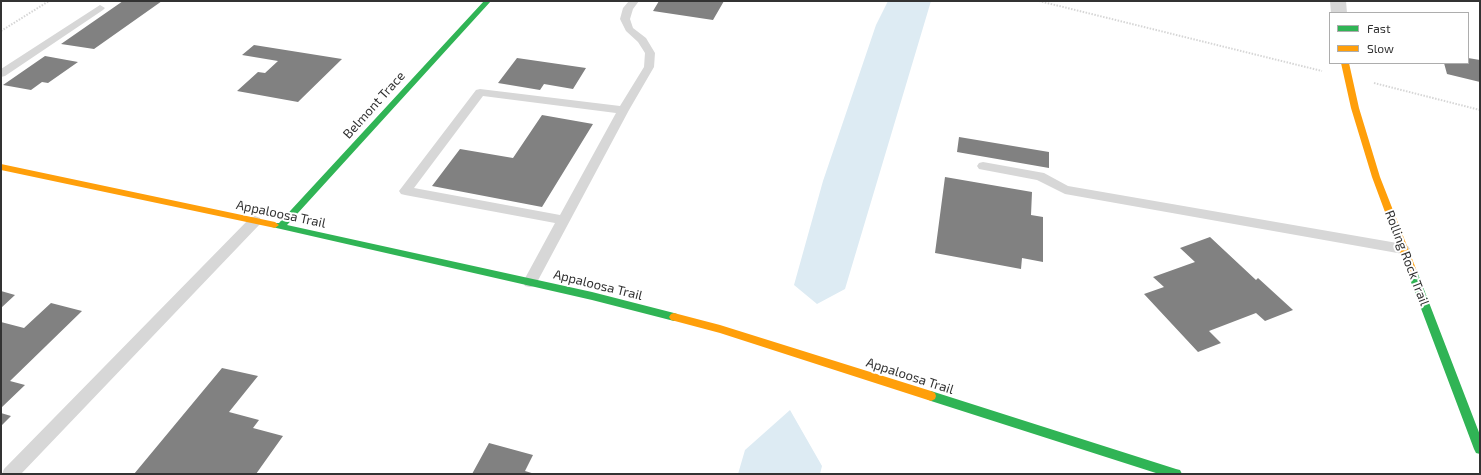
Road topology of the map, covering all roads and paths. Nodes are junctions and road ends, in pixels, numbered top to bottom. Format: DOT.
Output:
graph roads {
  1 [pos="50,1"];
  2 [pos="488,1"];
  3 [pos="634,1"];
  4 [pos="1039,1"];
  5 [pos="1338,1"];
  6 [pos="100,8"];
  7 [pos="1339,12"];
  8 [pos="1,31"];
  9 [pos="1346,64"];
  10 [pos="1,74"];
  11 [pos="1348,77"];
  12 [pos="623,110"];
  13 [pos="1480,110"];
  14 [pos="983,166"];
  15 [pos="1,168"];
  16 [pos="563,220"];
  17 [pos="255,221"];
  18 [pos="280,227"];
  19 [pos="1404,249"];
  20 [pos="530,282"];
  21 [pos="1480,449"];
  22 [pos="10,474"];
  23 [pos="1176,474"];
  1 -- 8 [label="path"];
  2 -- 18 [label="street, Belmont Trace"];
  3 -- 12 [label="lane"];
  4 -- 11 [label="path"];
  5 -- 7 [label="street"];
  6 -- 10 [label="lane"];
  9 -- 11 [label="street, Rolling Rock Trail"];
  11 -- 13 [label="path"];
  11 -- 19 [label="street, Rolling Rock Trail"];
  12 -- 16 [label="lane"];
  12 -- 16 [label="lane"];
  14 -- 19 [label="lane"];
  15 -- 17 [label="street, Appaloosa Trail"];
  16 -- 20 [label="lane"];
  17 -- 18 [label="street, Appaloosa Trail"];
  17 -- 22 [label="lane"];
  18 -- 20 [label="street, Appaloosa Trail"];
  19 -- 21 [label="street, Rolling Rock Trail"];
  20 -- 23 [label="street, Appaloosa Trail"];
}
